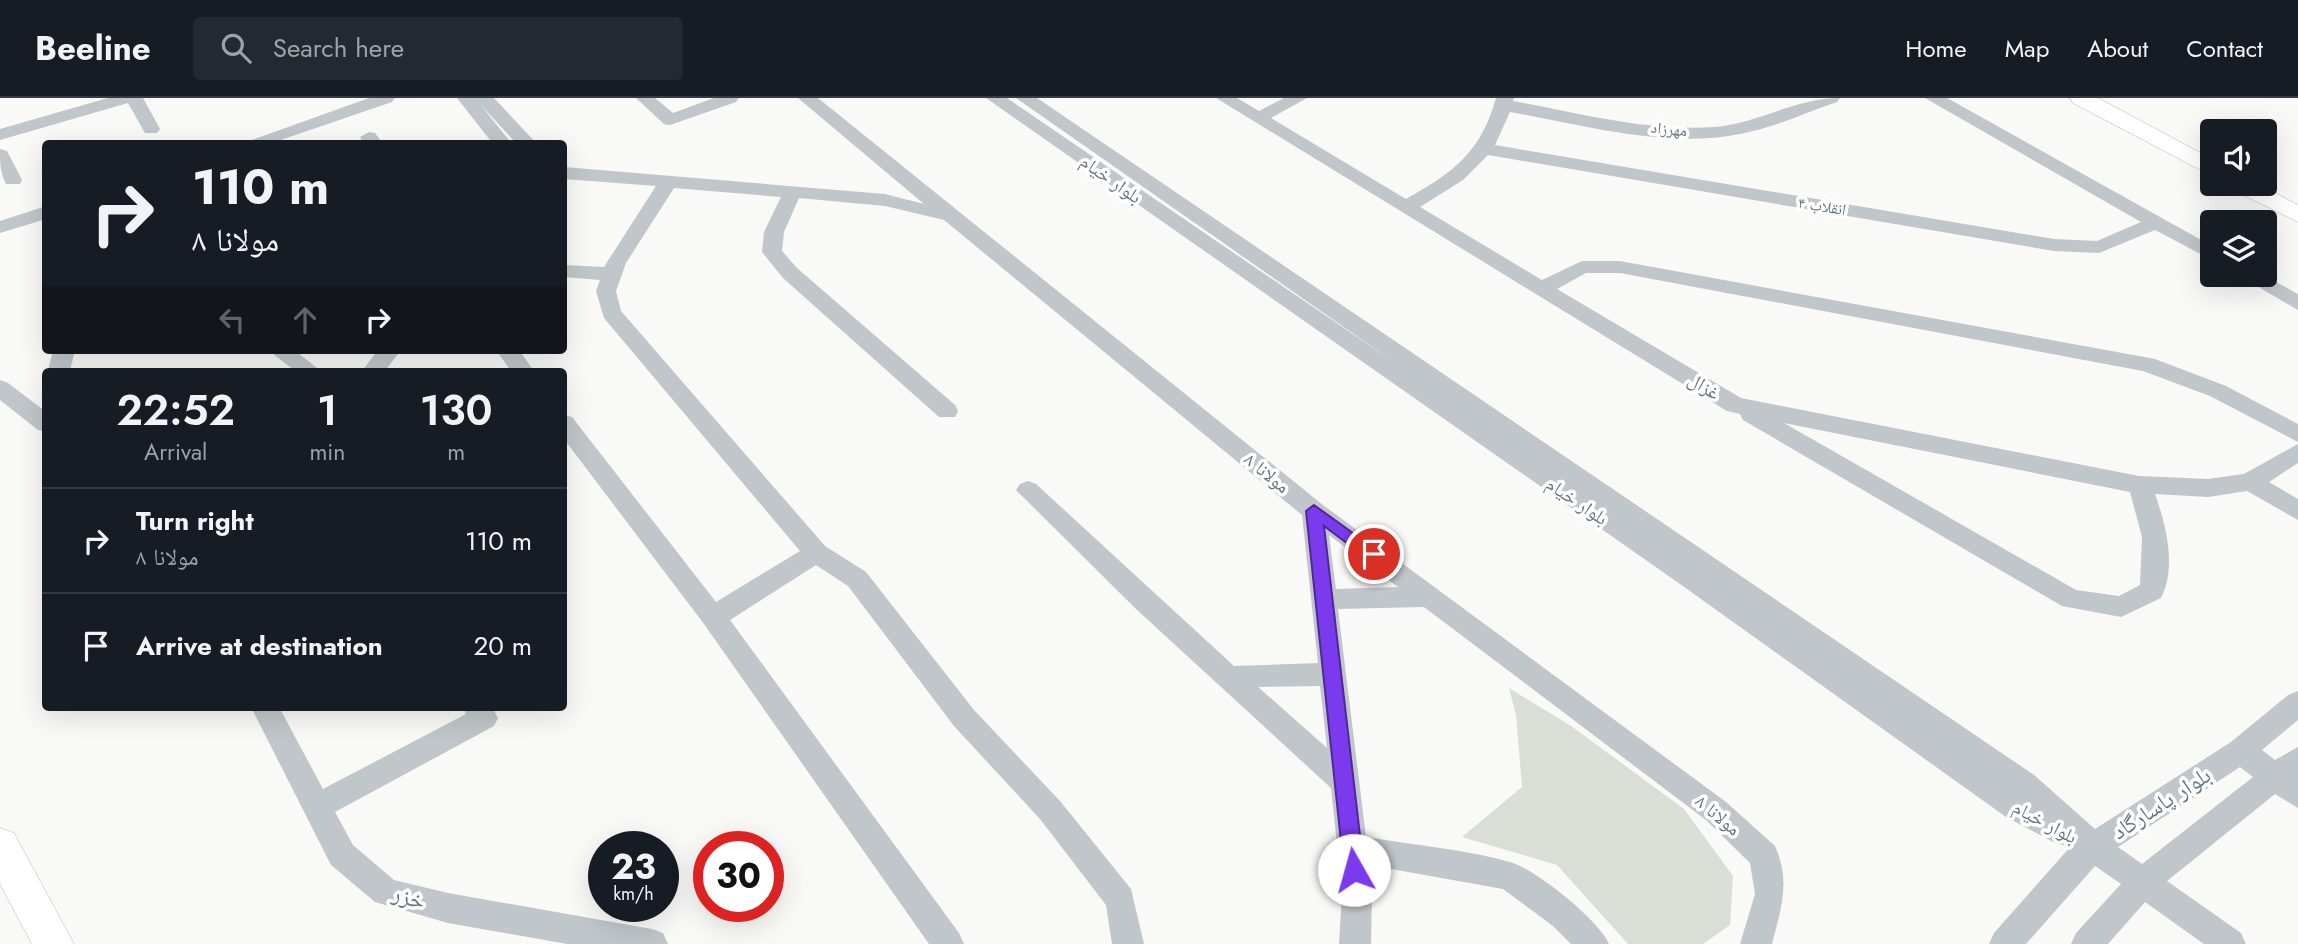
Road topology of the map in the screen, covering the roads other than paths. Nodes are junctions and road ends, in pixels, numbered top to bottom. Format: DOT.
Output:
graph roads {
  1 [pos="127,98"];
  2 [pos="134,98"];
  3 [pos="386,98"];
  4 [pos="466,98"];
  5 [pos="484,98"];
  6 [pos="645,98"];
  7 [pos="730,98"];
  8 [pos="807,98"];
  9 [pos="995,98"];
  10 [pos="1025,98"];
  11 [pos="1225,98"];
  12 [pos="1298,98"];
  13 [pos="1831,98"];
  14 [pos="1934,98"];
  15 [pos="2081,98"];
  16 [pos="2114,98"];
  17 [pos="1504,101"];
  18 [pos="1258,118"];
  19 [pos="151,129"];
  20 [pos="0,137"];
  21 [pos="262,140"];
  22 [pos="500,140"];
  23 [pos="524,140"];
  24 [pos="2200,142"];
  25 [pos="1483,149"];
  26 [pos="0,156"];
  27 [pos="2200,162"];
  28 [pos="567,173"];
  29 [pos="13,180"];
  30 [pos="669,181"];
  31 [pos="2277,182"];
  32 [pos="793,191"];
  33 [pos="2298,192"];
  34 [pos="2262,196"];
  35 [pos="1405,206"];
  36 [pos="42,213"];
  37 [pos="948,215"];
  38 [pos="2298,215"];
  39 [pos="2156,223"];
  40 [pos="0,227"];
  41 [pos="2200,247"];
  42 [pos="567,271"];
  43 [pos="612,274"];
  44 [pos="2269,287"];
  45 [pos="1542,288"];
  46 [pos="2298,303"];
  47 [pos="285,354"];
  48 [pos="387,354"];
  49 [pos="510,354"];
  50 [pos="306,368"];
  51 [pos="375,368"];
  52 [pos="521,368"];
  53 [pos="0,388"];
  54 [pos="1735,405"];
  55 [pos="947,411"];
  56 [pos="42,421"];
  57 [pos="567,427"];
  58 [pos="2298,434"];
  59 [pos="2298,452"];
  60 [pos="2250,482"];
  61 [pos="2139,485"];
  62 [pos="1028,490"];
  63 [pos="1314,511"];
  64 [pos="2298,511"];
  65 [pos="816,553"];
  66 [pos="1433,597"];
  67 [pos="1322,599"];
  68 [pos="713,617"];
  69 [pos="1331,674"];
  70 [pos="1228,677"];
  71 [pos="2298,703"];
  72 [pos="267,711"];
  73 [pos="480,711"];
  74 [pos="2241,751"];
  75 [pos="2298,759"];
  76 [pos="2274,777"];
  77 [pos="1343,781"];
  78 [pos="2298,795"];
  79 [pos="316,807"];
  80 [pos="0,846"];
  81 [pos="2093,847"];
  82 [pos="1351,848"];
  83 [pos="2143,882"];
  84 [pos="42,940"];
  85 [pos="652,944"];
  86 [pos="948,944"];
  87 [pos="1128,944"];
  88 [pos="1355,944"];
  89 [pos="1593,944"];
  90 [pos="1756,944"];
  91 [pos="2005,944"];
  92 [pos="2087,944"];
  93 [pos="2230,944"];
  1 -- 20 [label="street"];
  2 -- 19 [label="street"];
  3 -- 21 [label="street"];
  4 -- 22 [label="street"];
  5 -- 23 [label="street"];
  6 -- 7 [label="street"];
  8 -- 37 [label="street, مولانا ۸"];
  9 -- 81 [label="street, بلوار خیام"];
  10 -- 81 [label="street, بلوار خیام"];
  11 -- 18 [label="street, غزال"];
  12 -- 18 [label="street"];
  13 -- 17 [label="street, مهرزاد"];
  14 -- 39 [label="street"];
  15 -- 27 [label="main road"];
  16 -- 24 [label="main road"];
  17 -- 25 [label="street, مهرزاد"];
  18 -- 35 [label="street, غزال"];
  25 -- 35 [label="street, مهرزاد"];
  25 -- 39 [label="street, انقلاب ۴"];
  26 -- 29 [label="street"];
  28 -- 30 [label="street"];
  30 -- 32 [label="street"];
  30 -- 43 [label="street"];
  31 -- 33 [label="main road"];
  32 -- 37 [label="street"];
  32 -- 55 [label="street"];
  34 -- 38 [label="main road"];
  35 -- 45 [label="street, غزال"];
  36 -- 40 [label="street"];
  37 -- 63 [label="street, مولانا ۸"];
  39 -- 41 [label="street"];
  42 -- 43 [label="street"];
  43 -- 65 [label="street"];
  44 -- 46 [label="street"];
  45 -- 54 [label="street, غزال"];
  45 -- 58 [label="street"];
  47 -- 50 [label="street"];
  48 -- 51 [label="street"];
  49 -- 52 [label="street"];
  53 -- 56 [label="street"];
  54 -- 61 [label="street, غزال"];
  54 -- 61 [label="street"];
  57 -- 68 [label="street"];
  59 -- 60 [label="street"];
  60 -- 61 [label="street, غزال"];
  60 -- 64 [label="street"];
  62 -- 70 [label="street"];
  63 -- 66 [label="street, مولانا ۸"];
  63 -- 67 [label="street"];
  65 -- 68 [label="street"];
  65 -- 87 [label="street"];
  66 -- 67 [label="street"];
  66 -- 90 [label="street, مولانا ۸"];
  67 -- 69 [label="street"];
  68 -- 86 [label="street"];
  69 -- 70 [label="street"];
  69 -- 77 [label="street"];
  70 -- 77 [label="street"];
  71 -- 74 [label="street, بلوار پاسارگاد"];
  72 -- 79 [label="street, خزر"];
  73 -- 79 [label="street"];
  74 -- 76 [label="street"];
  74 -- 81 [label="street, بلوار پاسارگاد"];
  75 -- 76 [label="street"];
  76 -- 78 [label="street"];
  76 -- 83 [label="street"];
  77 -- 82 [label="street"];
  79 -- 85 [label="street, خزر"];
  80 -- 84 [label="main road"];
  81 -- 83 [label="street"];
  81 -- 91 [label="street, بلوار پاسارگاد"];
  82 -- 88 [label="street"];
  82 -- 89 [label="street"];
  83 -- 92 [label="street"];
  83 -- 93 [label="street"];
}
